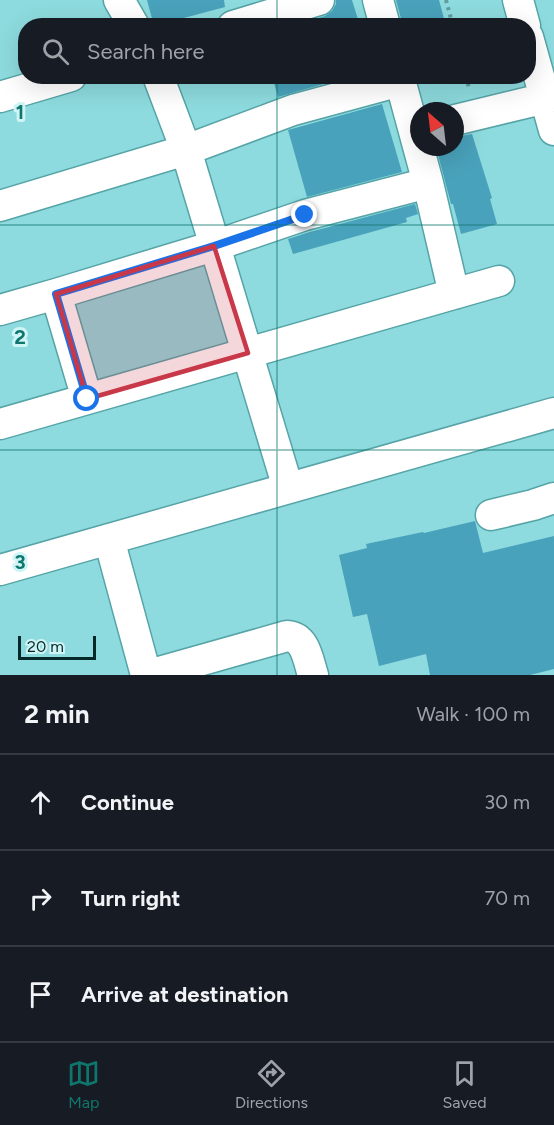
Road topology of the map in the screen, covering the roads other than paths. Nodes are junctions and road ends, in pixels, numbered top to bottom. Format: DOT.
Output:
graph roads {
  1 [pos="119,0"];
  2 [pos="319,0"];
  3 [pos="378,0"];
  4 [pos="518,0"];
  5 [pos="129,18"];
  6 [pos="259,18"];
  7 [pos="383,18"];
  8 [pos="523,18"];
  9 [pos="536,59"];
  10 [pos="44,84"];
  11 [pos="161,84"];
  12 [pos="383,84"];
  13 [pos="402,84"];
  14 [pos="0,97"];
  15 [pos="550,97"];
  16 [pos="410,111"];
  17 [pos="464,118"];
  18 [pos="554,130"];
  19 [pos="186,150"];
  20 [pos="422,156"];
  21 [pos="428,183"];
  22 [pos="0,206"];
  23 [pos="214,246"];
  24 [pos="500,281"];
  25 [pos="56,294"];
  26 [pos="454,294"];
  27 [pos="0,310"];
  28 [pos="248,353"];
  29 [pos="87,399"];
  30 [pos="554,413"];
  31 [pos="0,424"];
  32 [pos="288,488"];
  33 [pos="554,498"];
  34 [pos="491,515"];
  35 [pos="110,539"];
  36 [pos="0,570"];
  37 [pos="201,668"];
  38 [pos="147,675"];
  39 [pos="313,675"];
  1 -- 5 [label="street"];
  2 -- 6 [label="street"];
  3 -- 7 [label="street"];
  4 -- 8 [label="street"];
  9 -- 15 [label="street"];
  10 -- 14 [label="street"];
  11 -- 19 [label="street"];
  12 -- 19 [label="street"];
  13 -- 16 [label="street"];
  15 -- 17 [label="street"];
  15 -- 18 [label="street"];
  19 -- 22 [label="street"];
  19 -- 23 [label="street"];
  20 -- 21 [label="street"];
  21 -- 23 [label="street"];
  21 -- 26 [label="street"];
  23 -- 25 [label="street"];
  23 -- 28 [label="street"];
  24 -- 26 [label="street"];
  25 -- 27 [label="street"];
  25 -- 29 [label="street"];
  26 -- 28 [label="street"];
  28 -- 29 [label="street"];
  28 -- 32 [label="street"];
  29 -- 31 [label="street"];
  30 -- 32 [label="street"];
  32 -- 35 [label="street"];
  33 -- 34 [label="street"];
  35 -- 36 [label="street"];
  35 -- 38 [label="street"];
  37 -- 38 [label="street"];
  37 -- 39 [label="street"];
}
